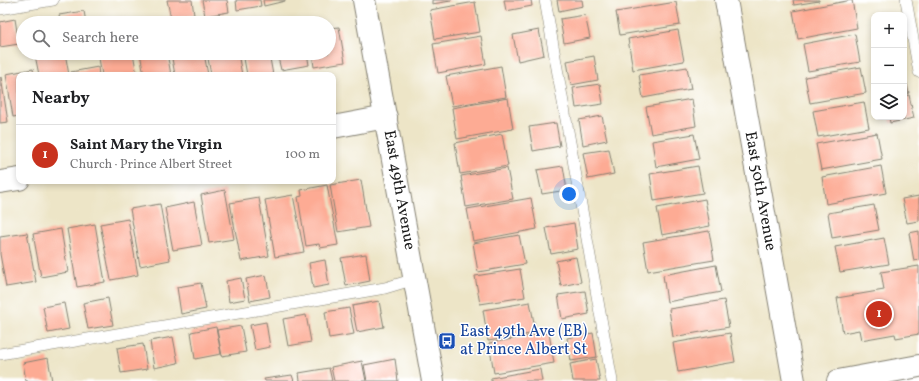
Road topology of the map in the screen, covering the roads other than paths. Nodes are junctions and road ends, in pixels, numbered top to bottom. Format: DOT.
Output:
graph roads {
  1 [pos="53,0"];
  2 [pos="364,0"];
  3 [pos="545,0"];
  4 [pos="726,0"];
  5 [pos="906,0"];
  6 [pos="0,9"];
  7 [pos="919,72"];
  8 [pos="386,117"];
  9 [pos="336,126"];
  10 [pos="16,179"];
  11 [pos="0,182"];
  12 [pos="415,279"];
  13 [pos="0,354"];
  14 [pos="919,366"];
  15 [pos="433,381"];
  16 [pos="612,381"];
  17 [pos="794,381"];
  18 [pos="838,381"];
  1 -- 6 [label="lane"];
  2 -- 8 [label="street, East 49th Avenue"];
  3 -- 16 [label="lane"];
  4 -- 17 [label="street, East 50th Avenue"];
  5 -- 7 [label="lane"];
  8 -- 9 [label="street"];
  8 -- 12 [label="street, East 49th Avenue"];
  10 -- 11 [label="street"];
  12 -- 13 [label="lane"];
  12 -- 15 [label="street, East 49th Avenue"];
  14 -- 18 [label="street"];
}
